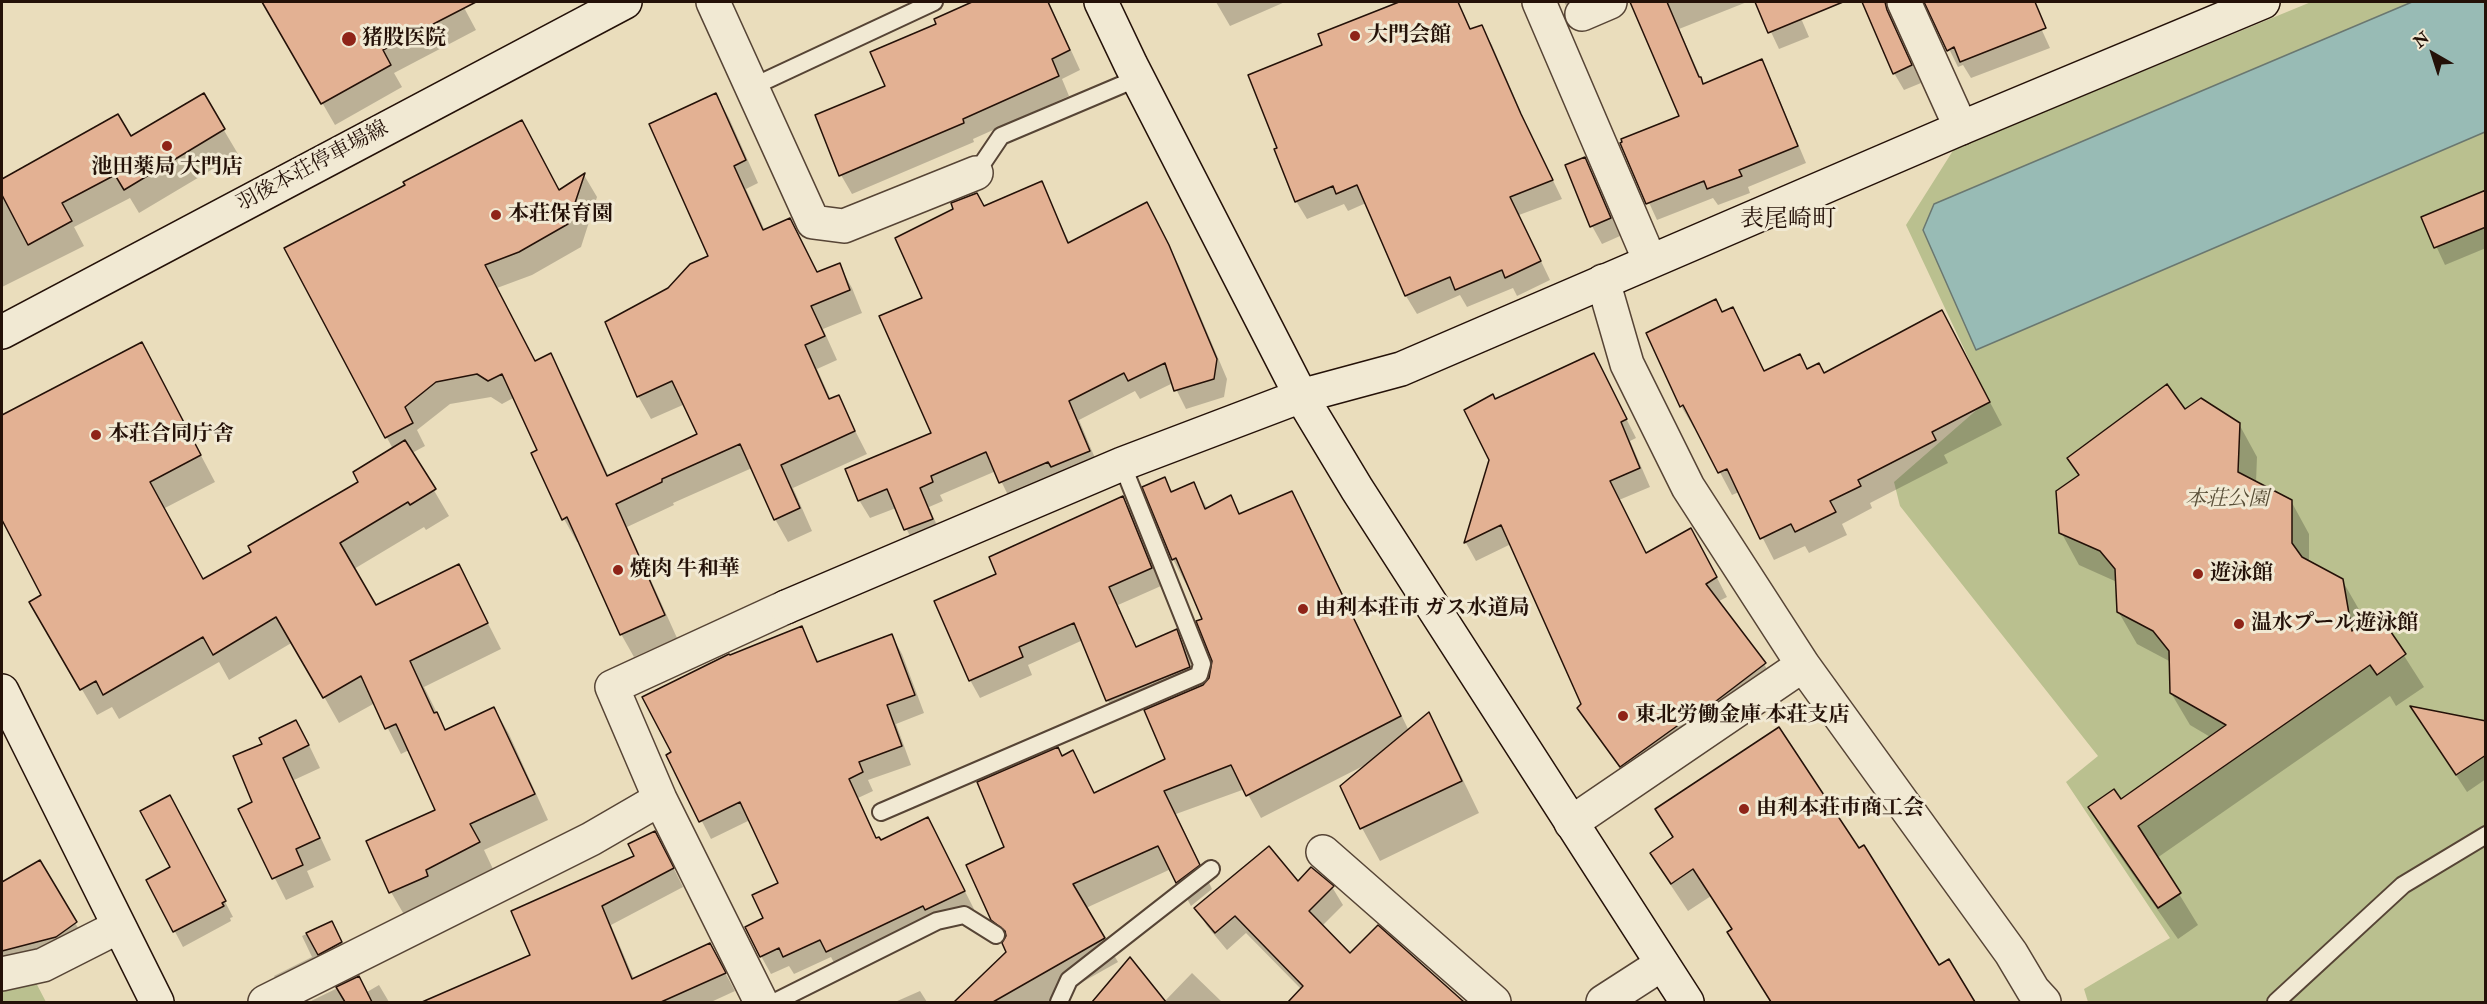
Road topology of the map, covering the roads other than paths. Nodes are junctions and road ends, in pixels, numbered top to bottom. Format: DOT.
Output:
graph roads {
  1 [pos="625,2"];
  2 [pos="713,2"];
  3 [pos="934,2"];
  4 [pos="1101,2"];
  5 [pos="1539,2"];
  6 [pos="1904,2"];
  7 [pos="2263,2"];
  8 [pos="1138,78"];
  9 [pos="752,87"];
  10 [pos="1960,128"];
  11 [pos="976,172"];
  12 [pos="1650,261"];
  13 [pos="1603,281"];
  14 [pos="2,332"];
  15 [pos="1301,396"];
  16 [pos="1122,464"];
  17 [pos="1803,665"];
  18 [pos="2,692"];
  19 [pos="660,799"];
  20 [pos="881,812"];
  21 [pos="1570,823"];
  22 [pos="2486,835"];
  23 [pos="1323,852"];
  24 [pos="1210,869"];
  25 [pos="118,927"];
  26 [pos="996,935"];
  27 [pos="1662,964"];
  28 [pos="2,974"];
  29 [pos="157,1002"];
  30 [pos="265,1002"];
  31 [pos="761,1002"];
  32 [pos="775,1002"];
  33 [pos="1059,1002"];
  34 [pos="1494,1002"];
  35 [pos="1603,1002"];
  36 [pos="1687,1002"];
  37 [pos="2044,1002"];
  38 [pos="2276,1002"];
  1 -- 14 [label="street, 羽後本荘停車場線"];
  2 -- 9 [label="street"];
  3 -- 9 [label="lane"];
  4 -- 8 [label="street"];
  5 -- 12 [label="street"];
  6 -- 10 [label="street"];
  7 -- 10 [label="street"];
  8 -- 11 [label="lane"];
  8 -- 15 [label="street"];
  9 -- 11 [label="street"];
  10 -- 12 [label="street"];
  12 -- 13 [label="street"];
  13 -- 15 [label="street"];
  13 -- 17 [label="street"];
  15 -- 16 [label="street"];
  15 -- 21 [label="street"];
  16 -- 19 [label="street"];
  16 -- 20 [label="lane"];
  17 -- 21 [label="street"];
  17 -- 37 [label="street"];
  18 -- 25 [label="street"];
  19 -- 30 [label="street"];
  19 -- 31 [label="street"];
  21 -- 27 [label="street"];
  22 -- 38 [label="lane"];
  23 -- 34 [label="street"];
  24 -- 33 [label="lane"];
  25 -- 28 [label="street"];
  25 -- 29 [label="street"];
  26 -- 32 [label="lane"];
  27 -- 35 [label="street"];
  27 -- 36 [label="street"];
}
